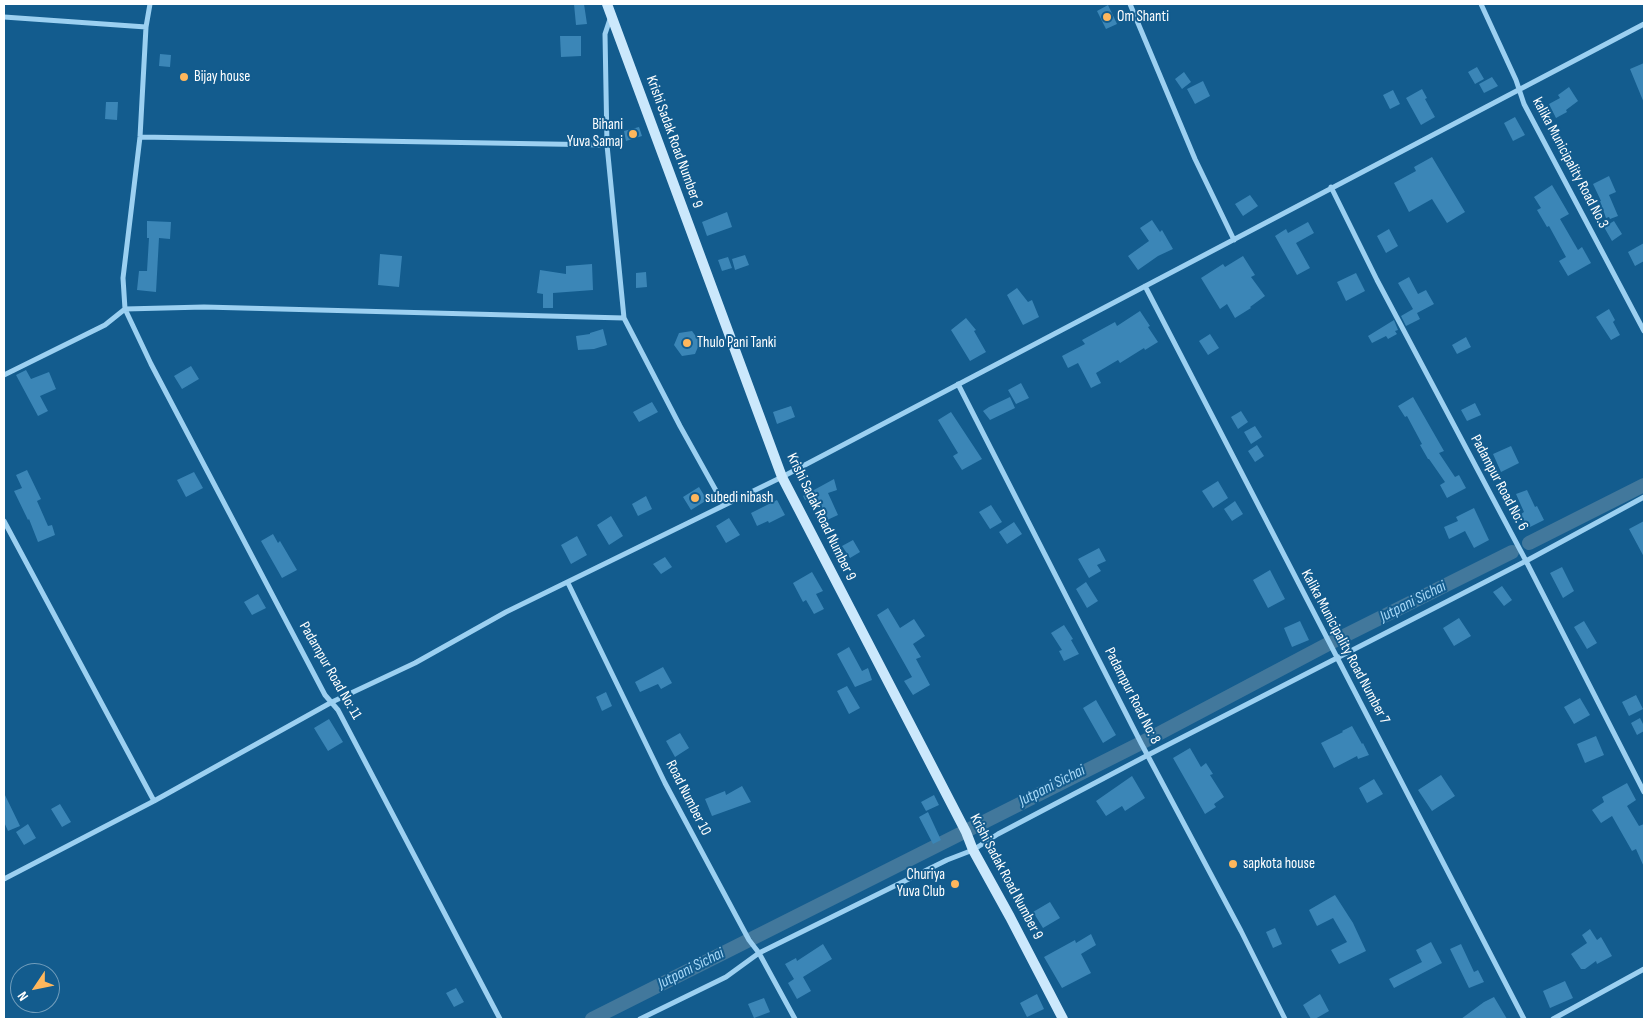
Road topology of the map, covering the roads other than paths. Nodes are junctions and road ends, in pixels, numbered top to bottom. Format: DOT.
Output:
graph roads {
  1 [pos="150,4"];
  2 [pos="607,4"];
  3 [pos="1130,4"];
  4 [pos="1481,4"];
  5 [pos="611,16"];
  6 [pos="4,17"];
  7 [pos="1644,24"];
  8 [pos="146,27"];
  9 [pos="1519,90"];
  10 [pos="140,137"];
  11 [pos="607,145"];
  12 [pos="1331,187"];
  13 [pos="1234,240"];
  14 [pos="1145,286"];
  15 [pos="125,309"];
  16 [pos="624,318"];
  17 [pos="1644,331"];
  18 [pos="4,376"];
  19 [pos="958,384"];
  20 [pos="782,477"];
  21 [pos="1644,497"];
  22 [pos="724,506"];
  23 [pos="4,521"];
  24 [pos="1526,561"];
  25 [pos="568,583"];
  26 [pos="1337,657"];
  27 [pos="332,702"];
  28 [pos="1148,755"];
  29 [pos="1644,792"];
  30 [pos="154,801"];
  31 [pos="973,850"];
  32 [pos="4,879"];
  33 [pos="759,954"];
  34 [pos="1644,969"];
  35 [pos="500,1019"];
  36 [pos="640,1019"];
  37 [pos="795,1019"];
  38 [pos="1062,1019"];
  39 [pos="1285,1019"];
  40 [pos="1524,1019"];
  41 [pos="1552,1019"];
  1 -- 8 [label="street"];
  2 -- 5 [label="street, Krishi Sadak Road Number 9"];
  3 -- 13 [label="street"];
  4 -- 9 [label="street, kalika Municipality Road No.3"];
  5 -- 11 [label="street"];
  5 -- 20 [label="street, Krishi Sadak Road Number 9"];
  6 -- 8 [label="street"];
  7 -- 9 [label="street"];
  8 -- 10 [label="street"];
  9 -- 12 [label="street"];
  9 -- 17 [label="street, kalika Municipality Road No.3"];
  10 -- 11 [label="street"];
  10 -- 15 [label="street"];
  11 -- 16 [label="street"];
  12 -- 13 [label="street"];
  12 -- 24 [label="street, Padampur Road No: 6"];
  13 -- 14 [label="street"];
  14 -- 19 [label="street"];
  14 -- 26 [label="street, Kalika Municipality Road Number 7"];
  15 -- 16 [label="street"];
  15 -- 18 [label="street"];
  15 -- 27 [label="street, Padampur Road No: 11"];
  16 -- 22 [label="street"];
  19 -- 20 [label="street"];
  19 -- 28 [label="street, Padampur Road No: 8"];
  20 -- 22 [label="street"];
  20 -- 31 [label="street, Krishi Sadak Road Number 9"];
  21 -- 24 [label="street"];
  22 -- 25 [label="street"];
  23 -- 30 [label="street"];
  24 -- 26 [label="street"];
  24 -- 29 [label="street, Padampur Road No: 6"];
  25 -- 27 [label="street"];
  25 -- 33 [label="street, Road Number 10"];
  26 -- 28 [label="street"];
  26 -- 40 [label="street, Kalika Municipality Road Number 7"];
  27 -- 30 [label="street"];
  27 -- 35 [label="street, Padampur Road No: 11"];
  28 -- 31 [label="street"];
  28 -- 39 [label="street, Padampur Road No: 8"];
  30 -- 32 [label="street"];
  31 -- 33 [label="street"];
  31 -- 38 [label="street, Krishi Sadak Road Number 9"];
  33 -- 36 [label="street"];
  33 -- 37 [label="street, Road Number 10"];
  34 -- 41 [label="street"];
}
